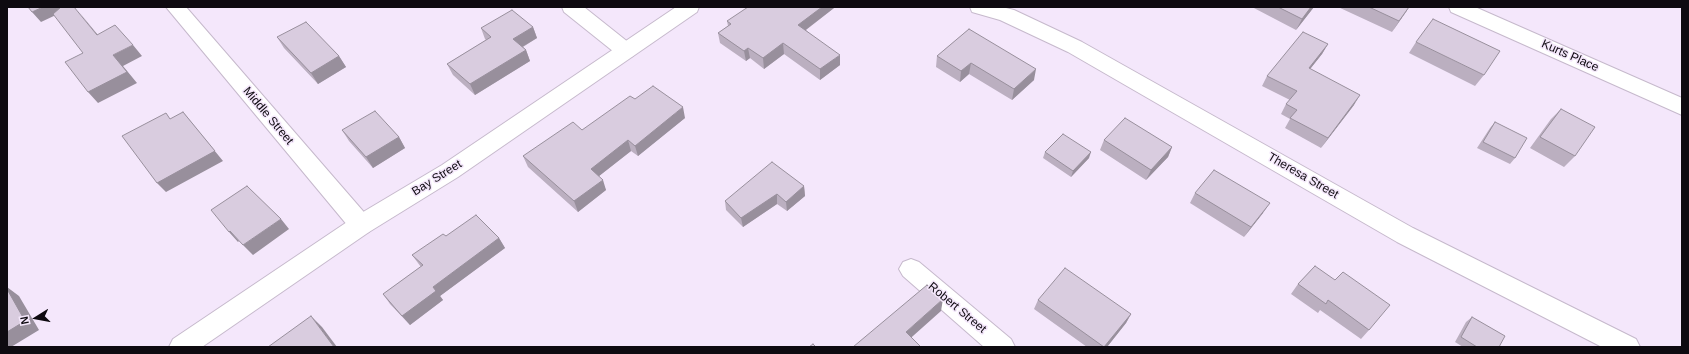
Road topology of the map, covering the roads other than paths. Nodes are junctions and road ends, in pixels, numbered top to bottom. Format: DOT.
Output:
graph roads {
  1 [pos="175,7"];
  2 [pos="571,7"];
  3 [pos="690,7"];
  4 [pos="979,7"];
  5 [pos="1458,7"];
  6 [pos="626,51"];
  7 [pos="1682,107"];
  8 [pos="361,225"];
  9 [pos="911,269"];
  10 [pos="182,347"];
  11 [pos="1002,347"];
  12 [pos="1627,347"];
  1 -- 8 [label="street, Middle Street"];
  2 -- 6 [label="street"];
  3 -- 6 [label="street, Bay Street"];
  4 -- 12 [label="street, Theresa Street"];
  5 -- 7 [label="street, Kurts Place"];
  6 -- 8 [label="street, Bay Street"];
  8 -- 10 [label="street, Bay Street"];
  9 -- 11 [label="street, Robert Street"];
}
